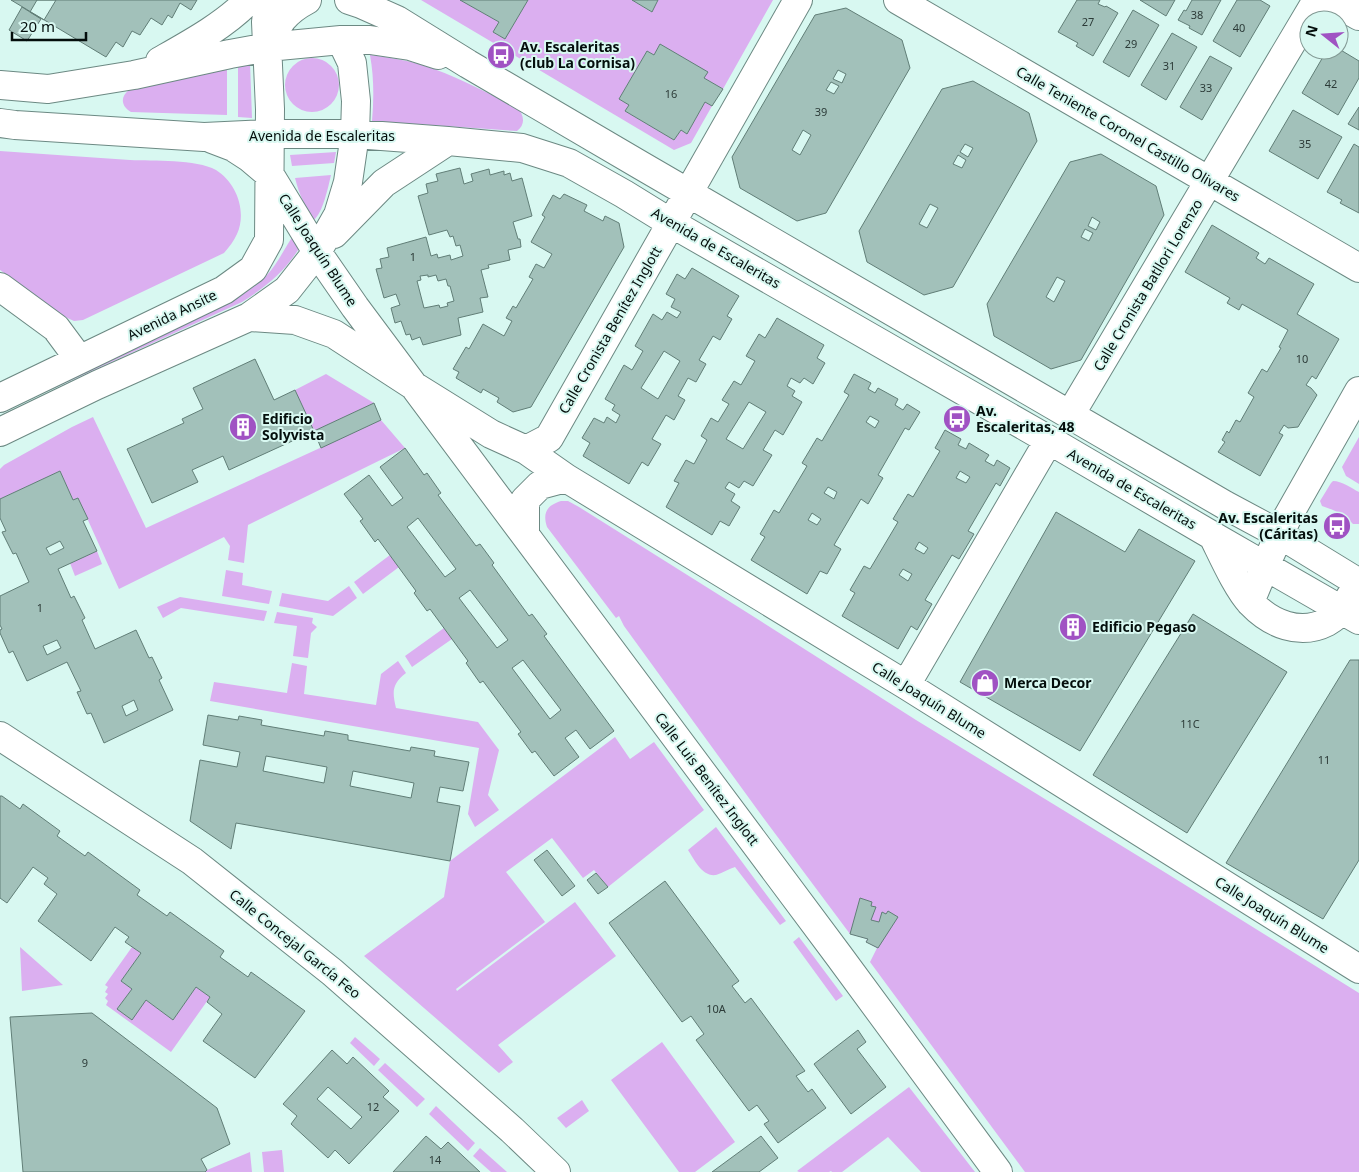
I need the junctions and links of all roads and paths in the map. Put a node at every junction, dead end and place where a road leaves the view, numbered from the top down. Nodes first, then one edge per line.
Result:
1 (249, 0) edge
2 (272, 0) edge
3 (307, 0) edge
4 (350, 0) edge
5 (798, 0) edge
6 (898, 0) edge
7 (1317, 0) edge
8 (1332, 0) edge
9 (1359, 16) edge
10 (340, 40) junction
11 (268, 48) junction
12 (468, 64) junction
13 (134, 75) junction
14 (0, 85) edge
15 (0, 123) edge
16 (270, 134) junction
17 (355, 134) junction
18 (204, 137) junction
19 (448, 140) junction
20 (270, 175) junction
21 (1210, 181) junction
22 (688, 192) junction
23 (670, 223) junction
24 (317, 252) junction
25 (1359, 268) edge
26 (0, 288) edge
27 (249, 317) junction
28 (79, 359) junction
29 (414, 386) junction
30 (1359, 391) edge
31 (0, 398) edge
32 (1070, 415) junction
33 (0, 432) edge
34 (1049, 440) junction
35 (526, 450) junction
36 (566, 478) junction
37 (1283, 526) junction
38 (525, 534) junction
39 (1213, 536) junction
40 (1264, 566) junction
41 (1359, 583) edge
42 (1250, 602) junction
43 (1351, 615) edge
44 (906, 685) junction
45 (4, 740) edge
46 (1359, 969) edge
47 (556, 1172) edge
48 (998, 1172) edge

1 - 13 street
2 - 11 street, Avenida Ansite
3 - 11 street
4 - 12 street
5 - 22 street, Calle Cronista Benítez Inglott
6 - 21 street, Calle Teniente Coronel Castillo Olivares
7 - 21 street, Calle Cronista Batllori Lorenzo
8 - 9 street
10 - 11 street
10 - 12 street
10 - 17 street
11 - 13 street
11 - 16 street, Avenida Ansite
12 - 22 street
13 - 14 street
15 - 18 street, Avenida de Escaleritas
16 - 17 street, Avenida de Escaleritas
16 - 18 street, Avenida de Escaleritas
16 - 20 street, Avenida Ansite
17 - 19 street, Avenida de Escaleritas
17 - 24 street
18 - 20 street, Calle Joaquín Blume
19 - 23 street, Avenida de Escaleritas
19 - 24 street
20 - 24 street, Calle Joaquín Blume
20 - 28 street, Avenida Ansite
21 - 25 street, Calle Teniente Coronel Castillo Olivares
21 - 32 street, Calle Cronista Batllori Lorenzo
22 - 23 street, Calle Cronista Benítez Inglott
22 - 32 street
23 - 34 street, Avenida de Escaleritas
23 - 35 street, Calle Cronista Benítez Inglott
24 - 27 street
24 - 29 street, Calle Joaquín Blume
26 - 28 street
27 - 29 street, Calle Joaquín Blume
27 - 33 street
28 - 31 street, Avenida Ansite
29 - 35 street, Calle Joaquín Blume
29 - 38 street, Calle Luis Benítez Inglott
30 - 37 street
32 - 37 street
34 - 39 street, Avenida de Escaleritas
34 - 44 street
35 - 36 street
36 - 38 street
36 - 44 street, Calle Joaquín Blume
37 - 40 street
37 - 41 street
38 - 48 street, Calle Luis Benítez Inglott
39 - 40 street, Avenida de Escaleritas
39 - 42 street
40 - 42 street
40 - 43 street, Avenida de Escaleritas
41 - 43 street
42 - 43 street
44 - 46 street, Calle Joaquín Blume
45 - 47 street, Calle Concejal García Feo

